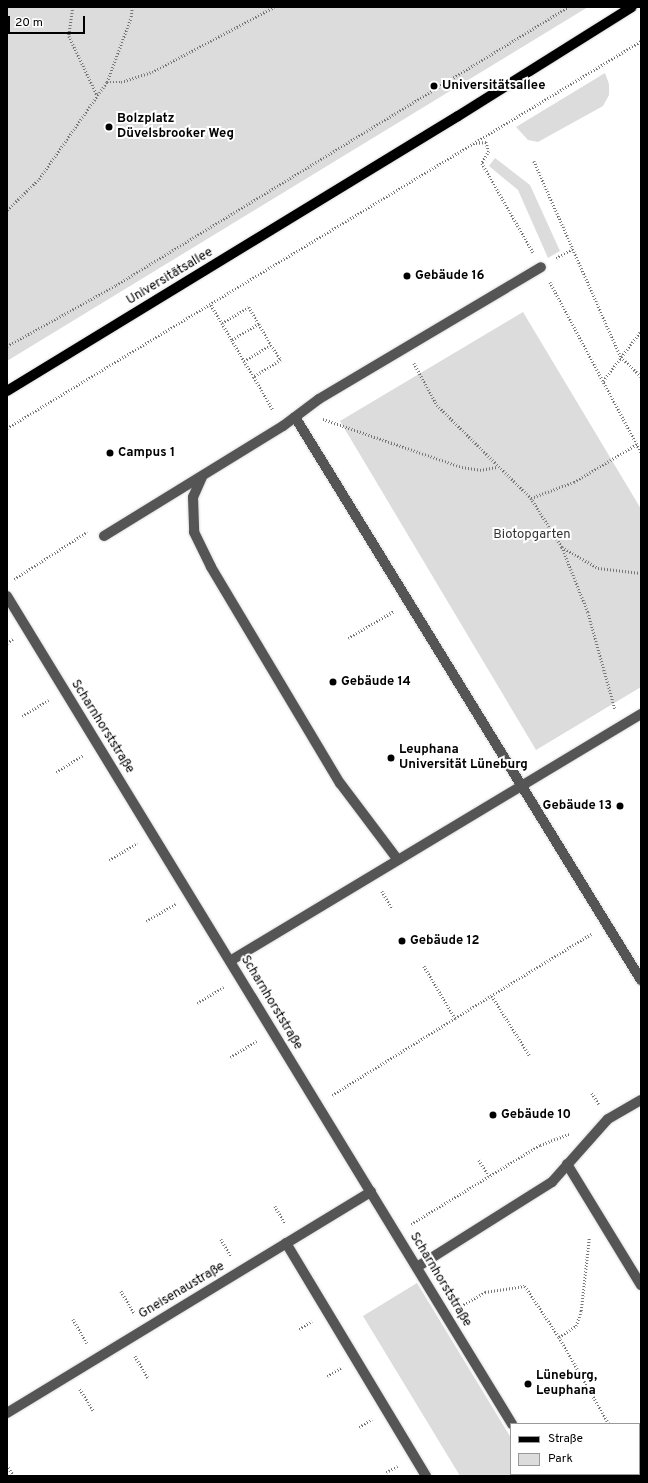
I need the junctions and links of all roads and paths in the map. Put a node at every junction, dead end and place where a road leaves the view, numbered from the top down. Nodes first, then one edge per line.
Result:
1 (73, 7) edge
2 (132, 7) edge
3 (274, 7) edge
4 (568, 7) edge
5 (632, 7) edge
6 (641, 41) edge
7 (107, 82) junction
8 (97, 95) junction
9 (534, 161) dead end
10 (7, 210) edge
11 (541, 267) dead end
12 (211, 305) junction
13 (222, 323) junction
14 (259, 324) junction
15 (640, 332) dead end
16 (232, 340) junction
17 (271, 345) junction
18 (7, 346) edge
19 (405, 348) junction
20 (621, 357) junction
21 (244, 361) junction
22 (641, 376) edge
23 (254, 377) junction
24 (603, 381) dead end
25 (606, 388) dead end
26 (7, 391) edge
27 (300, 414) junction
28 (283, 426) junction
29 (7, 428) edge
30 (637, 444) junction
31 (641, 452) edge
32 (497, 467) junction
33 (202, 477) junction
34 (531, 498) junction
35 (104, 536) joint
36 (562, 547) junction
37 (641, 573) edge
38 (7, 583) edge
39 (7, 596) edge
40 (408, 602) junction
41 (348, 638) dead end
42 (65, 691) junction
43 (641, 714) edge
44 (22, 716) dead end
45 (620, 727) junction
46 (99, 746) junction
47 (56, 772) dead end
48 (522, 786) junction
49 (152, 834) junction
50 (109, 860) dead end
51 (398, 860) junction
52 (190, 895) junction
53 (146, 921) dead end
54 (606, 925) junction
55 (230, 961) junction
56 (424, 966) dead end
57 (240, 978) junction
58 (641, 980) edge
59 (492, 996) junction
60 (197, 1003) dead end
61 (455, 1018) junction
62 (273, 1032) junction
63 (530, 1056) dead end
64 (230, 1057) dead end
65 (335, 1092) dead end
66 (592, 1093) dead end
67 (641, 1100) edge
68 (608, 1119) junction
69 (574, 1132) dead end
70 (480, 1160) dead end
71 (567, 1164) junction
72 (489, 1176) junction
73 (371, 1192) junction
74 (593, 1206) junction
75 (396, 1233) junction
76 (286, 1244) junction
77 (417, 1267) junction
78 (641, 1285) edge
79 (121, 1291) dead end
80 (446, 1314) junction
81 (73, 1319) dead end
82 (144, 1330) junction
83 (559, 1338) junction
84 (126, 1341) junction
85 (96, 1359) junction
86 (71, 1374) junction
87 (148, 1378) dead end
88 (94, 1411) dead end
89 (7, 1413) edge
90 (511, 1423) edge
91 (608, 1423) edge
92 (7, 1465) edge
93 (14, 1476) edge
94 (426, 1476) edge

1 - 8 path
2 - 7 path
3 - 7 path
4 - 18 path
5 - 26 main road, Universitätsallee
6 - 12 path
7 - 8 path
8 - 10 path
9 - 20 path
11 - 19 street
12 - 13 path
12 - 29 path
13 - 14 path
13 - 16 path
14 - 16 path
14 - 17 path
15 - 20 path
16 - 21 path
17 - 21 path
17 - 23 path
19 - 27 street
19 - 32 path
20 - 22 path
20 - 24 path
21 - 23 path
23 - 28 path
25 - 30 path
27 - 28 street
27 - 32 path
27 - 40 street
28 - 33 street
30 - 31 path
30 - 34 path
32 - 34 path
33 - 35 street
33 - 51 street
34 - 36 path
35 - 38 path
36 - 37 path
36 - 45 path
39 - 42 street, Scharnhorststraße
40 - 41 path
40 - 48 street
42 - 44 path
42 - 46 street, Scharnhorststraße
43 - 45 street
45 - 48 street
46 - 47 path
46 - 49 street, Scharnhorststraße
48 - 51 street
48 - 54 street
49 - 50 path
49 - 52 street, Scharnhorststraße
51 - 55 street
52 - 53 path
52 - 55 street, Scharnhorststraße
54 - 58 street
54 - 59 path
55 - 57 street, Scharnhorststraße
56 - 61 path
57 - 60 path
57 - 62 street, Scharnhorststraße
59 - 61 path
59 - 63 path
61 - 65 path
62 - 64 path
62 - 73 street, Scharnhorststraße
66 - 68 path
67 - 68 street
68 - 71 street
69 - 72 path
70 - 72 path
71 - 74 street
71 - 77 street
72 - 75 path
73 - 75 street, Scharnhorststraße
73 - 76 street, Gneisenaustraße
74 - 78 street
74 - 83 path
75 - 77 street, Scharnhorststraße
76 - 82 street, Gneisenaustraße
76 - 94 street
77 - 80 street, Scharnhorststraße
79 - 82 path
80 - 83 path
80 - 90 street, Scharnhorststraße
81 - 85 path
82 - 84 street, Gneisenaustraße
83 - 91 path
84 - 85 street, Gneisenaustraße
84 - 87 path
85 - 86 street, Gneisenaustraße
86 - 88 path
86 - 89 street, Gneisenaustraße
92 - 93 path

